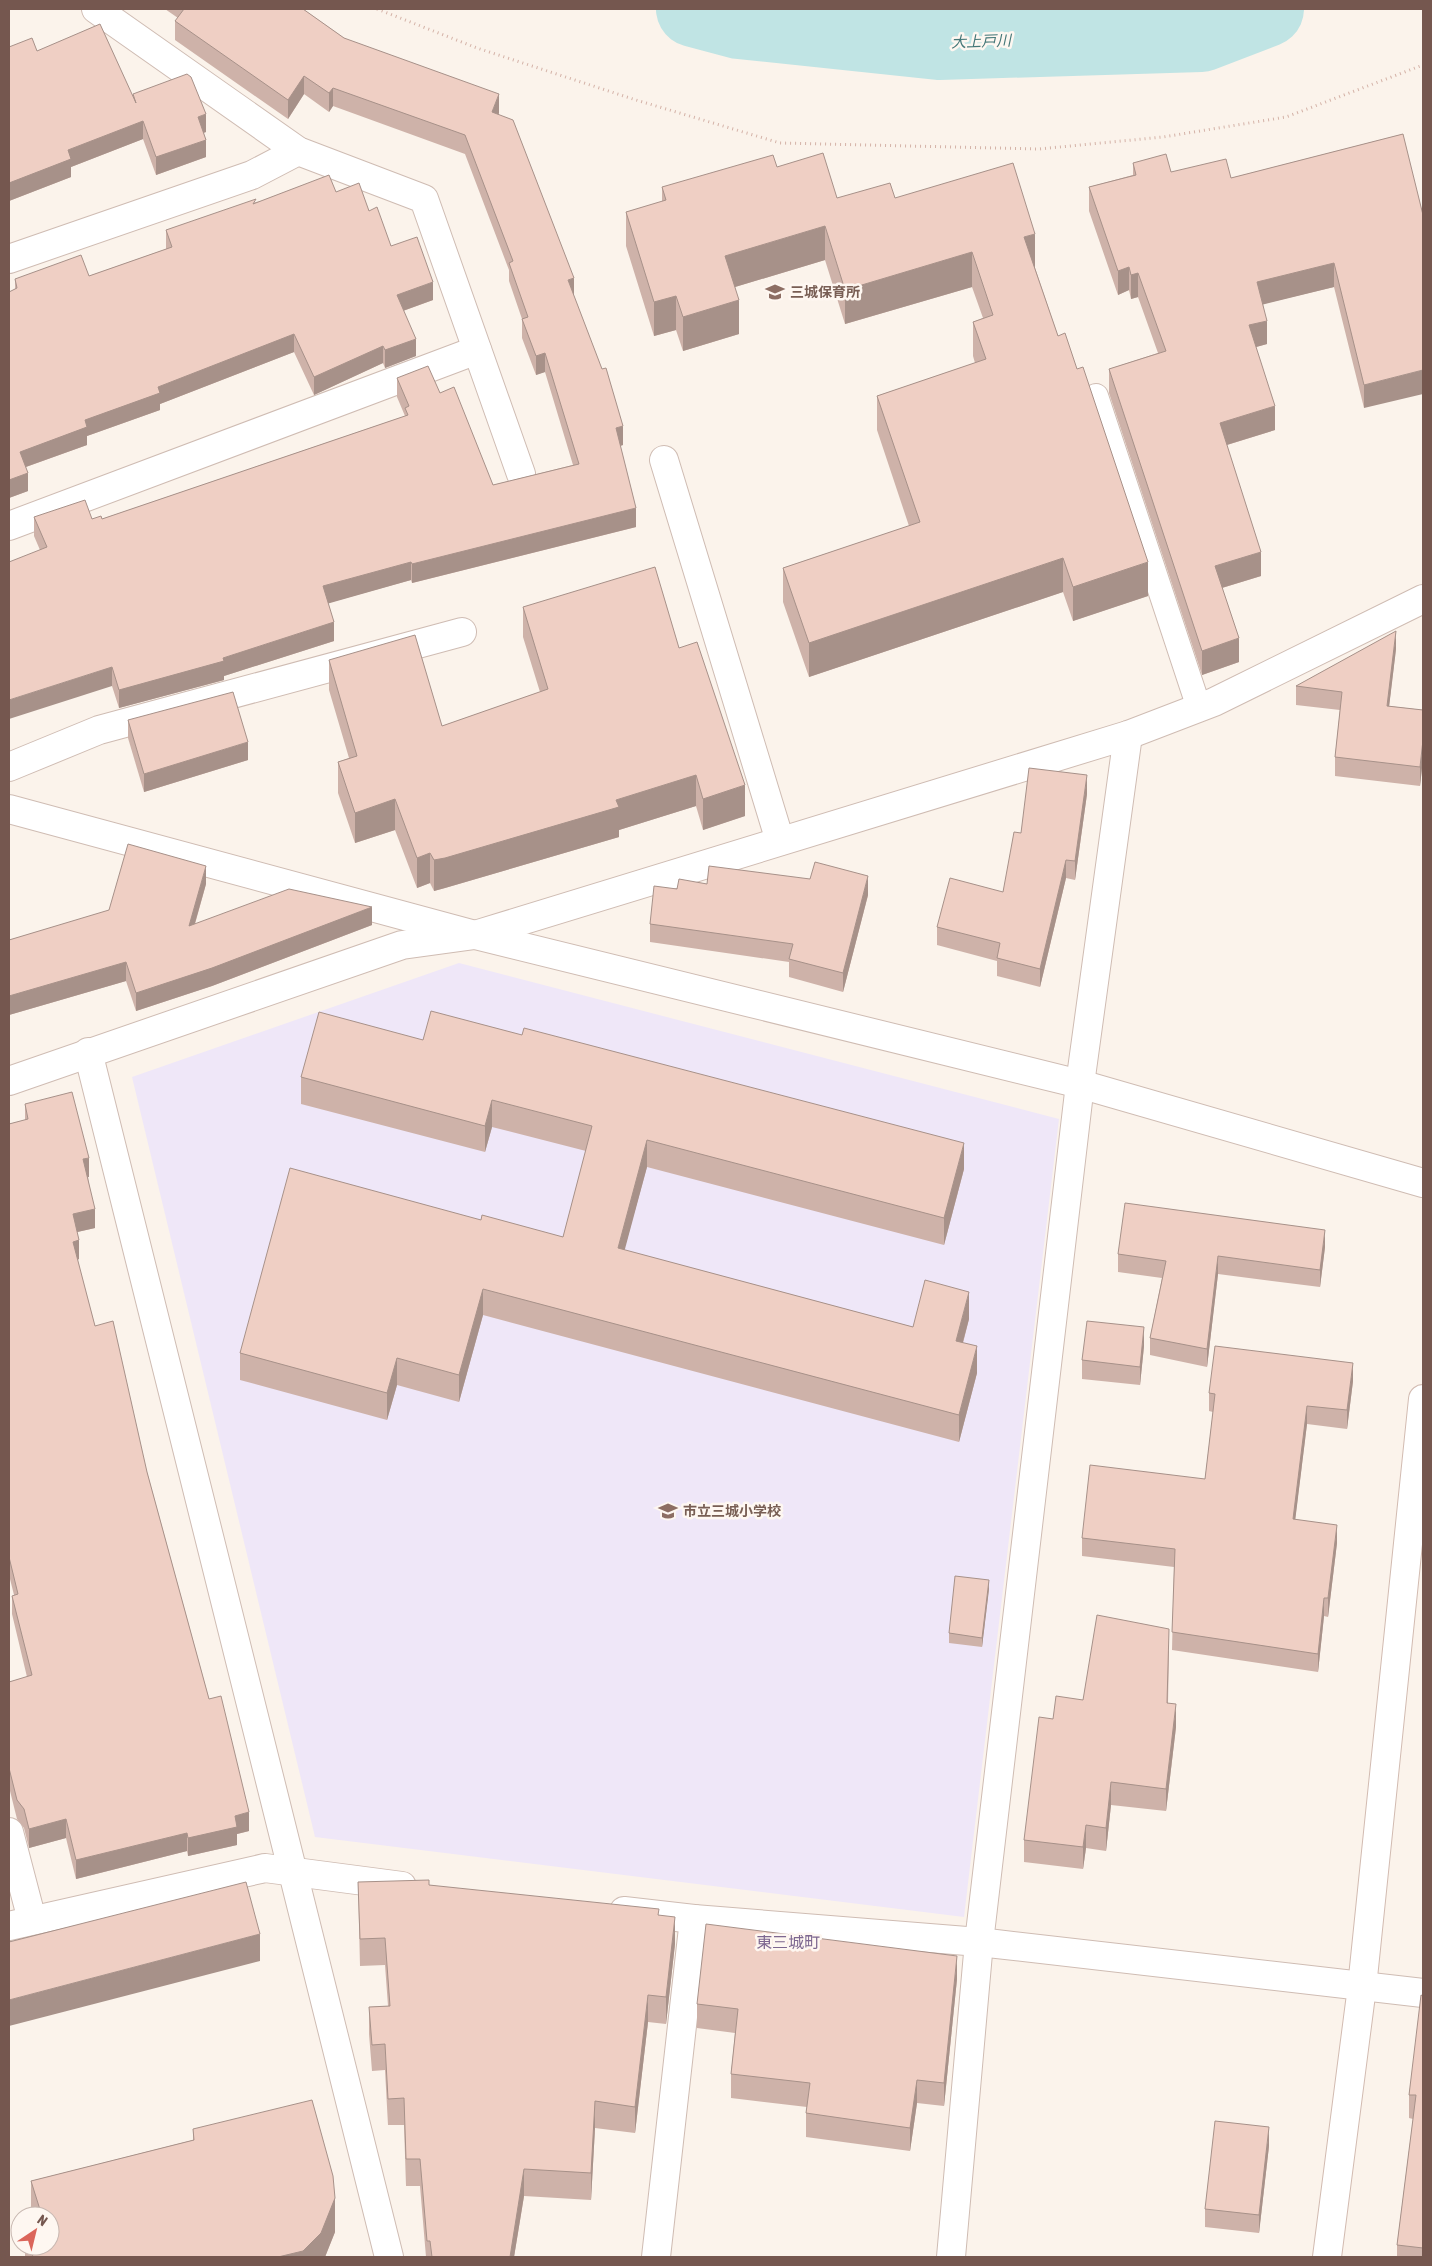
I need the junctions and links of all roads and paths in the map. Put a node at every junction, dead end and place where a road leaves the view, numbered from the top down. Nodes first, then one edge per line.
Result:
1 (96, 9) edge
2 (377, 9) edge
3 (1423, 65) edge
4 (298, 151) junction
5 (9, 259) edge
6 (477, 350) junction
7 (1096, 396) dead end
8 (664, 460) dead end
9 (521, 474) dead end
10 (9, 526) edge
11 (1423, 599) edge
12 (462, 632) dead end
13 (1199, 708) junction
14 (1128, 736) junction
15 (9, 767) edge
16 (9, 809) edge
17 (780, 842) junction
18 (475, 936) junction
19 (88, 1052) junction
20 (9, 1081) edge
21 (1080, 1084) junction
22 (1423, 1183) edge
23 (1423, 1399) edge
24 (9, 1832) edge
25 (295, 1874) junction
26 (431, 1889) edge
27 (597, 1908) edge
28 (694, 1919) junction
29 (20, 1923) edge
30 (979, 1942) junction
31 (1362, 1987) junction
32 (1423, 1993) edge
33 (388, 2257) edge
34 (656, 2257) edge
35 (951, 2257) edge
36 (1327, 2257) edge

1 - 4 street
2 - 3 path
4 - 5 street
4 - 6 street
6 - 9 street
6 - 10 street
7 - 13 lane
8 - 17 street
11 - 13 street
12 - 15 street
13 - 14 street
14 - 17 street
14 - 21 street
16 - 18 street
17 - 18 street
18 - 19 street
18 - 21 street
19 - 20 street
19 - 25 street
21 - 22 street
21 - 30 street
23 - 31 street
24 - 29 street
25 - 26 street
25 - 29 street
25 - 33 street
27 - 28 street
28 - 30 street
28 - 34 street
30 - 31 street
30 - 35 street
31 - 32 street
31 - 36 street

